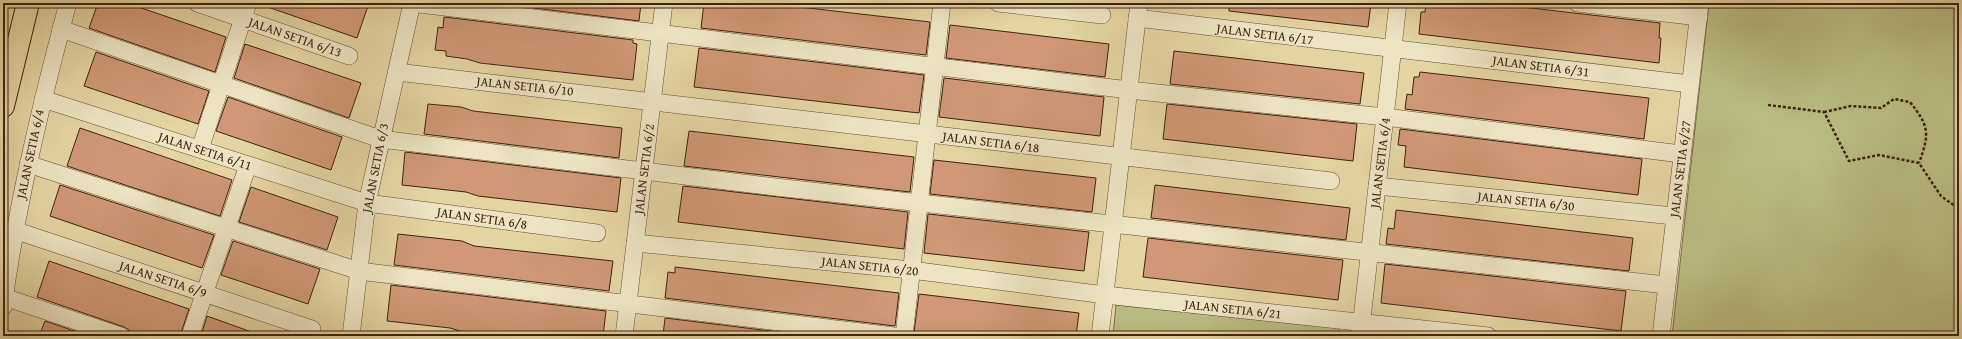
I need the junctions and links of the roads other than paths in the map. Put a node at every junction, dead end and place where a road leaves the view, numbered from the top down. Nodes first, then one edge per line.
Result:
1 (28, 3) edge
2 (68, 3) edge
3 (196, 3) edge
4 (248, 3) edge
5 (412, 3) edge
6 (664, 3) edge
7 (942, 3) edge
8 (998, 3) edge
9 (1398, 3) edge
10 (1577, 3) edge
11 (1699, 10) edge
12 (1138, 11) edge
13 (1102, 15) dead end
14 (242, 19) junction
15 (61, 29) junction
16 (661, 33) junction
17 (1393, 49) junction
18 (349, 56) dead end
19 (935, 66) junction
20 (397, 72) junction
21 (221, 84) junction
22 (1690, 84) junction
23 (1129, 90) junction
24 (43, 99) junction
25 (652, 100) junction
26 (3, 106) edge
27 (1385, 117) junction
28 (927, 134) junction
29 (380, 139) junction
30 (200, 149) junction
31 (1681, 154) junction
32 (1121, 158) junction
33 (28, 164) junction
34 (248, 165) junction
35 (644, 171) junction
36 (1331, 181) dead end
37 (1377, 186) junction
38 (367, 202) junction
39 (919, 203) junction
40 (1674, 216) junction
41 (1113, 225) junction
42 (227, 228) junction
43 (14, 230) junction
44 (597, 233) dead end
45 (635, 243) junction
46 (1370, 253) junction
47 (911, 270) junction
48 (359, 271) junction
49 (1666, 285) junction
50 (204, 293) junction
51 (1105, 295) junction
52 (4, 302) edge
53 (628, 304) junction
54 (312, 329) dead end
55 (1360, 330) edge
56 (121, 336) edge
57 (190, 336) edge
58 (351, 336) edge
59 (624, 336) edge
60 (894, 336) edge
61 (904, 336) edge
62 (1100, 336) edge
63 (1488, 336) edge
64 (1661, 336) edge

1 - 26 main road
2 - 15 street, JALAN SETIA 6/4
3 - 14 street, JALAN SETIA 6/13
4 - 14 street
5 - 16 street
5 - 20 street, JALAN SETIA 6/3
6 - 16 street, JALAN SETIA 6/2
7 - 19 street
8 - 13 street
9 - 17 street, JALAN SETIA 6/4
10 - 11 street
11 - 22 street, JALAN SETIA 6/27
12 - 17 street, JALAN SETIA 6/17
12 - 23 street
14 - 18 street, JALAN SETIA 6/13
14 - 21 street
15 - 21 street
15 - 24 street, JALAN SETIA 6/4
16 - 19 street
16 - 25 street, JALAN SETIA 6/2
17 - 22 street, JALAN SETIA 6/31
17 - 27 street, JALAN SETIA 6/4
19 - 23 street
19 - 28 street
20 - 25 street, JALAN SETIA 6/10
20 - 29 street, JALAN SETIA 6/3
21 - 29 street
21 - 30 street
22 - 31 street, JALAN SETIA 6/27
23 - 27 street
23 - 32 street
24 - 30 street, JALAN SETIA 6/11
24 - 33 street, JALAN SETIA 6/4
25 - 28 street, JALAN SETIA 6/18
25 - 35 street, JALAN SETIA 6/2
27 - 31 street
27 - 37 street, JALAN SETIA 6/4
28 - 32 street, JALAN SETIA 6/18
28 - 39 street
29 - 35 street
29 - 38 street, JALAN SETIA 6/3
30 - 34 street, JALAN SETIA 6/11
31 - 40 street, JALAN SETIA 6/27
32 - 36 street, JALAN SETIA 6/18
32 - 41 street
33 - 42 street
33 - 43 street, JALAN SETIA 6/4
34 - 38 street, JALAN SETIA 6/11
34 - 42 street
35 - 39 street
35 - 45 street, JALAN SETIA 6/2
37 - 40 street, JALAN SETIA 6/30
37 - 46 street, JALAN SETIA 6/4
38 - 44 street, JALAN SETIA 6/8
38 - 48 street, JALAN SETIA 6/3
39 - 41 street
39 - 47 street
40 - 49 street, JALAN SETIA 6/27
41 - 46 street
41 - 51 street
42 - 48 street
42 - 50 street
43 - 50 street, JALAN SETIA 6/9
43 - 52 street, JALAN SETIA 6/4
45 - 47 street, JALAN SETIA 6/20
45 - 53 street, JALAN SETIA 6/2
46 - 49 street
46 - 55 street, JALAN SETIA 6/4
47 - 51 street, JALAN SETIA 6/20
47 - 61 street
48 - 53 street
48 - 58 street, JALAN SETIA 6/3
49 - 64 street, JALAN SETIA 6/27
50 - 54 street, JALAN SETIA 6/9
50 - 57 street
51 - 55 street, JALAN SETIA 6/21
51 - 62 street
52 - 56 street
53 - 59 street, JALAN SETIA 6/2
53 - 60 street
55 - 63 street, JALAN SETIA 6/21

